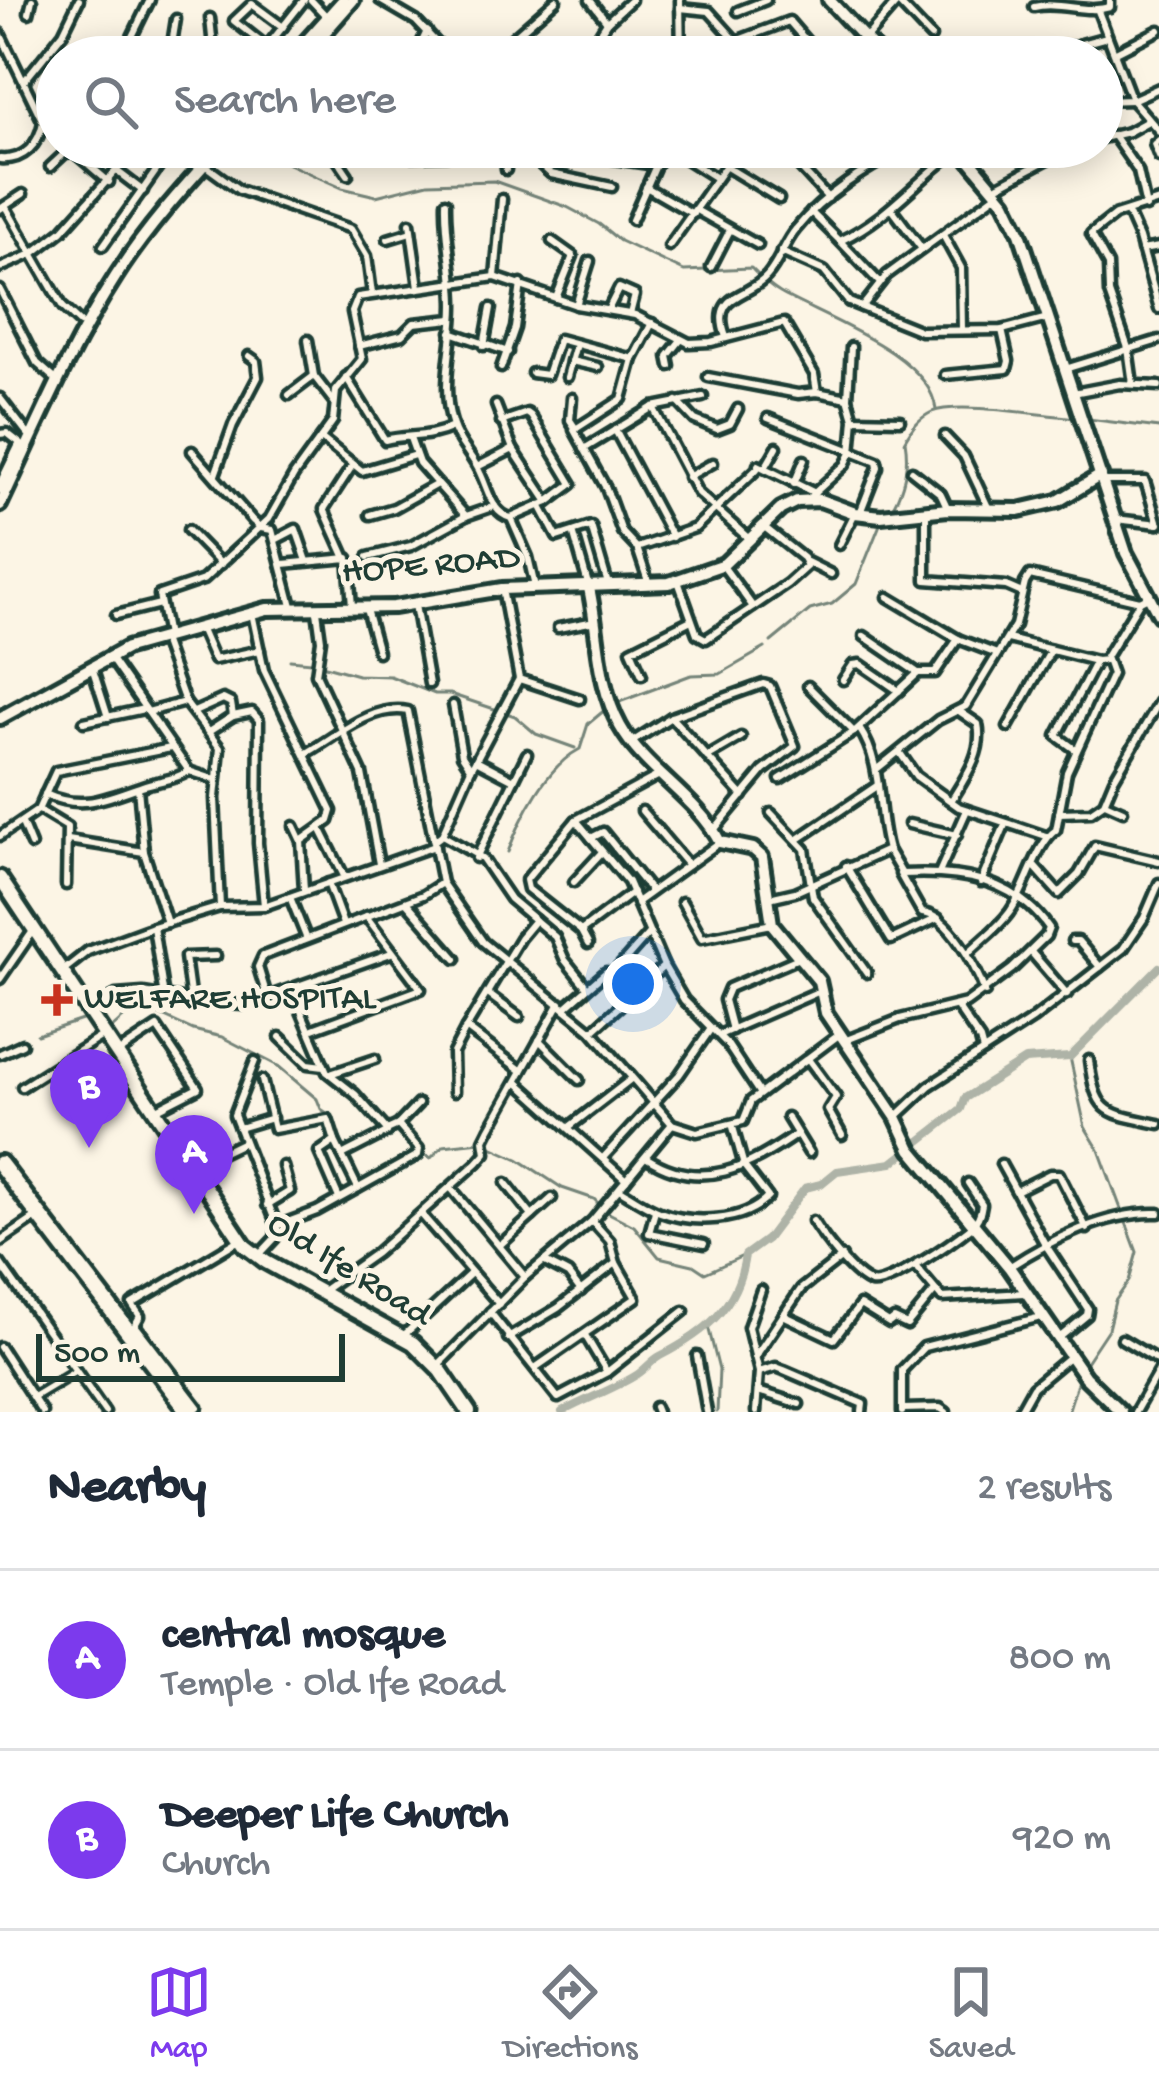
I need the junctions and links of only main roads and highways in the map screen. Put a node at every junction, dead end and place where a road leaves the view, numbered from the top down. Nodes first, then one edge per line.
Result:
1 (0, 878) edge
2 (0, 888) edge
3 (70, 985) junction
4 (174, 1140) junction
5 (0, 1168) edge
6 (358, 1315) junction
7 (188, 1412) edge
8 (466, 1412) edge

1 - 3 main road, Old Ife Road
2 - 3 main road, Old Ife Road
3 - 4 main road, Old Ife Road
3 - 4 main road, Old Ife Road
4 - 6 main road, Old Ife Road
4 - 6 main road, Old Ife Road
5 - 7 highway
5 - 7 highway
6 - 8 main road, Old Ife Road
6 - 8 main road, Old Ife Road

